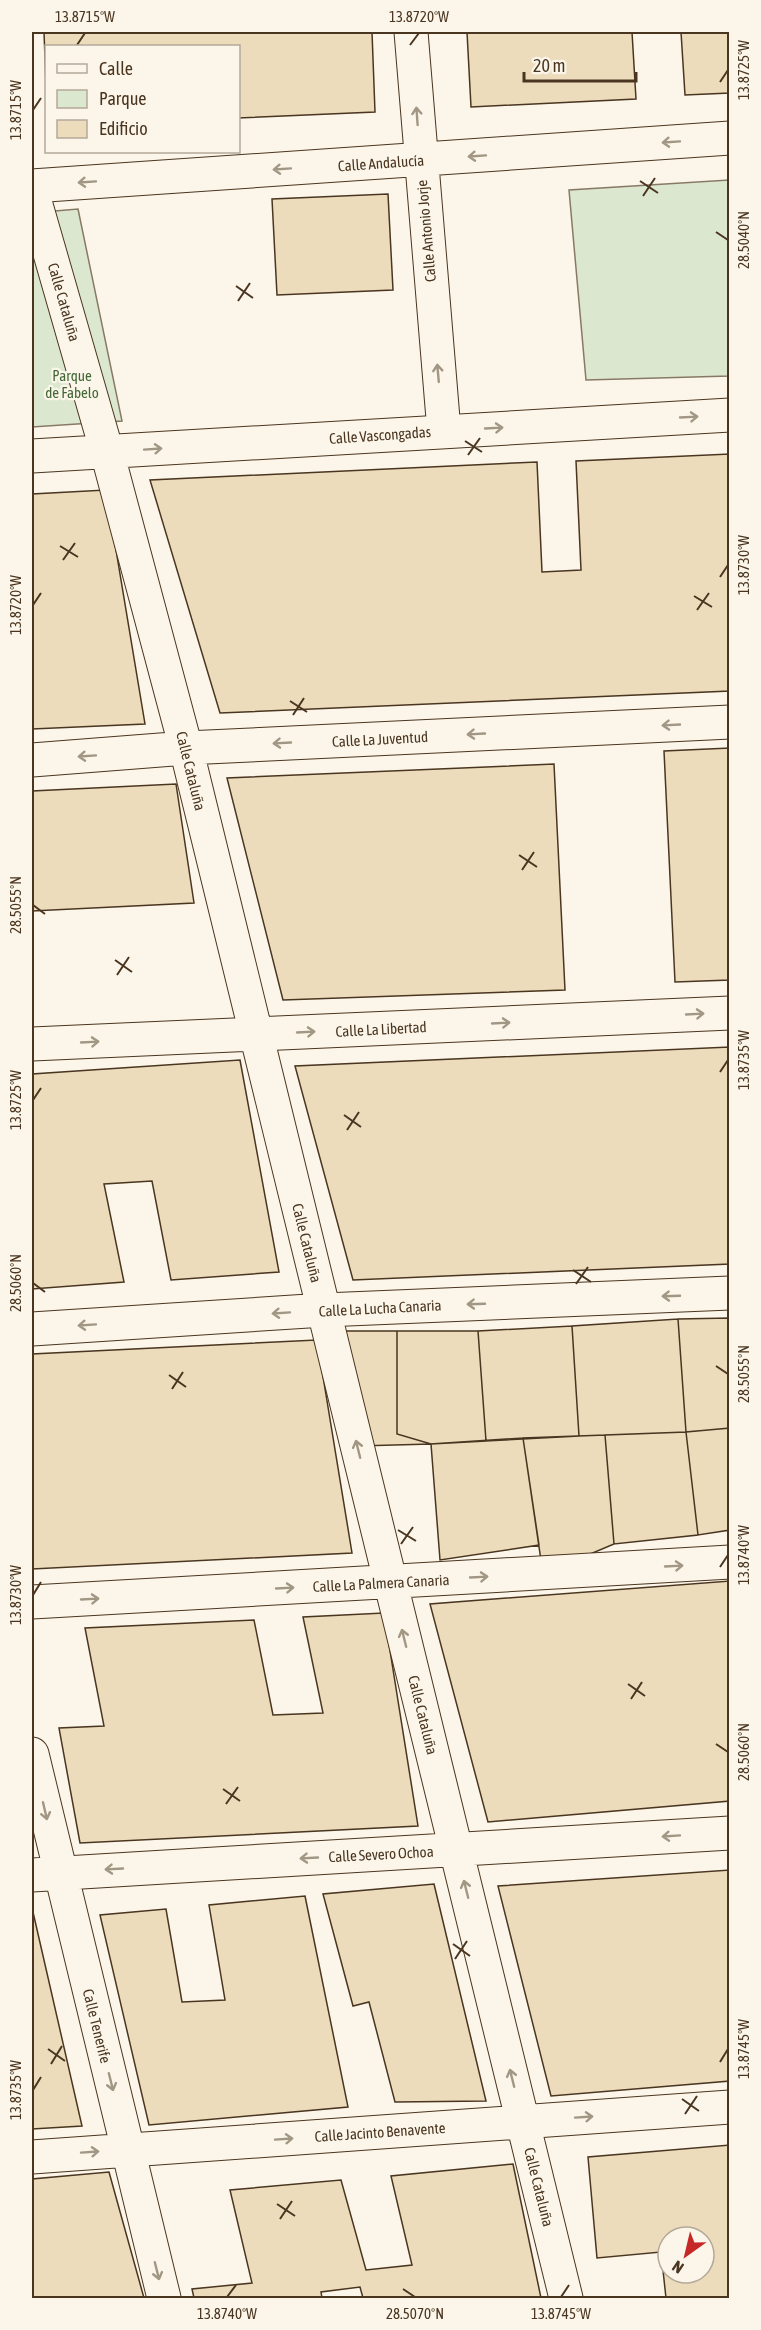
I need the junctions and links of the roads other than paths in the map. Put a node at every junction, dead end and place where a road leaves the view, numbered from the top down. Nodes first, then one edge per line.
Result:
1 (411, 32) edge
2 (729, 138) edge
3 (420, 160) junction
4 (32, 186) edge
5 (32, 191) edge
6 (729, 415) edge
7 (444, 431) junction
8 (107, 452) junction
9 (32, 456) edge
10 (729, 722) edge
11 (186, 748) junction
12 (32, 760) edge
13 (729, 1013) edge
14 (256, 1034) junction
15 (32, 1044) edge
16 (729, 1293) edge
17 (324, 1310) junction
18 (32, 1329) edge
19 (729, 1562) edge
20 (391, 1583) junction
21 (32, 1602) edge
22 (32, 1754) edge
23 (729, 1833) edge
24 (456, 1850) junction
25 (45, 1874) edge
26 (729, 2107) edge
27 (523, 2121) junction
28 (128, 2150) junction
29 (32, 2157) edge
30 (164, 2298) edge
31 (566, 2298) edge

3 -> 1 street, Calle Antonio Jorje
2 -> 3 street, Calle Andalucía
3 -> 4 street, Calle Andalucía
7 -> 3 street, Calle Antonio Jorje
5 - 8 street, Calle Cataluña
7 -> 6 street, Calle Vascongadas
8 -> 7 street, Calle Vascongadas
8 - 9 street, Calle Vascongadas
8 - 11 street, Calle Cataluña
10 -> 11 street, Calle La Juventud
11 -> 12 street, Calle La Juventud
11 - 14 street, Calle Cataluña
14 -> 13 street, Calle La Libertad
15 -> 14 street, Calle La Libertad
14 - 17 street, Calle Cataluña
16 -> 17 street, Calle La Lucha Canaria
17 -> 18 street, Calle La Lucha Canaria
20 -> 17 street, Calle Cataluña
20 -> 19 street, Calle La Palmera Canaria
21 -> 20 street, Calle La Palmera Canaria
24 -> 20 street, Calle Cataluña
22 -> 25 street, Calle Tenerife
23 -> 24 street, Calle Severo Ochoa
24 -> 25 street, Calle Severo Ochoa
27 -> 24 street, Calle Cataluña
25 -> 28 street, Calle Tenerife
27 -> 26 street, Calle Jacinto Benavente
28 -> 27 street, Calle Jacinto Benavente
27 - 31 street, Calle Cataluña
29 -> 28 street, Calle Jacinto Benavente
28 -> 30 street, Calle Tenerife

